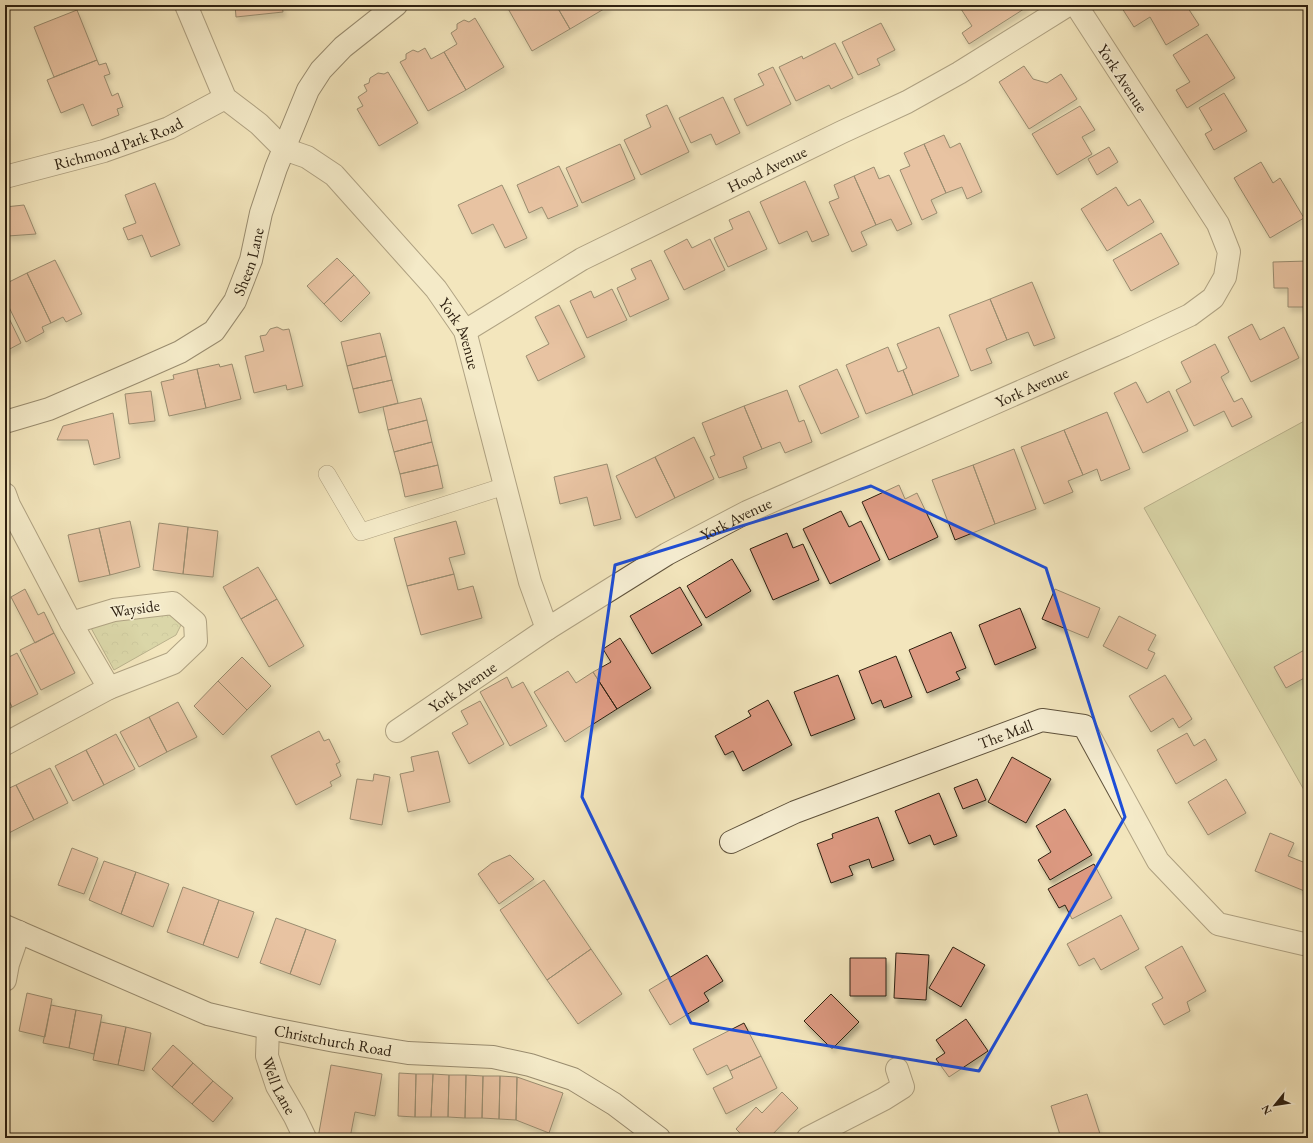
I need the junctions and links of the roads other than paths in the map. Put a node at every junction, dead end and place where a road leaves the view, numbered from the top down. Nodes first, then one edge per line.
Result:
1 (186, 5) edge
2 (396, 5) edge
3 (1068, 5) edge
4 (1076, 5) edge
5 (225, 98) junction
6 (284, 149) junction
7 (5, 176) edge
8 (465, 331) junction
9 (5, 422) edge
10 (327, 474) dead end
11 (505, 486) junction
12 (5, 494) edge
13 (71, 623) junction
14 (547, 630) junction
15 (109, 688) junction
16 (397, 731) dead end
17 (5, 744) edge
18 (731, 842) dead end
19 (12, 929) edge
20 (1308, 945) edge
21 (5, 980) edge
22 (268, 1028) junction
23 (897, 1069) dead end
24 (305, 1138) edge
25 (659, 1138) edge
26 (808, 1138) edge

1 - 5 street
2 - 6 street, Sheen Lane
3 - 8 street, Hood Avenue
4 - 14 street, York Avenue
5 - 6 street
5 - 7 street, Richmond Park Road
6 - 8 street, York Avenue
6 - 9 street, Sheen Lane
8 - 11 street, York Avenue
10 - 11 lane
11 - 14 street, York Avenue
12 - 13 street
13 - 15 street
13 - 15 street, Wayside
14 - 16 street, York Avenue
15 - 17 street, Wayside
18 - 20 street, The Mall
19 - 21 street
19 - 22 street, Christchurch Road
22 - 24 street, Well Lane
22 - 25 street, Christchurch Road
23 - 26 street

